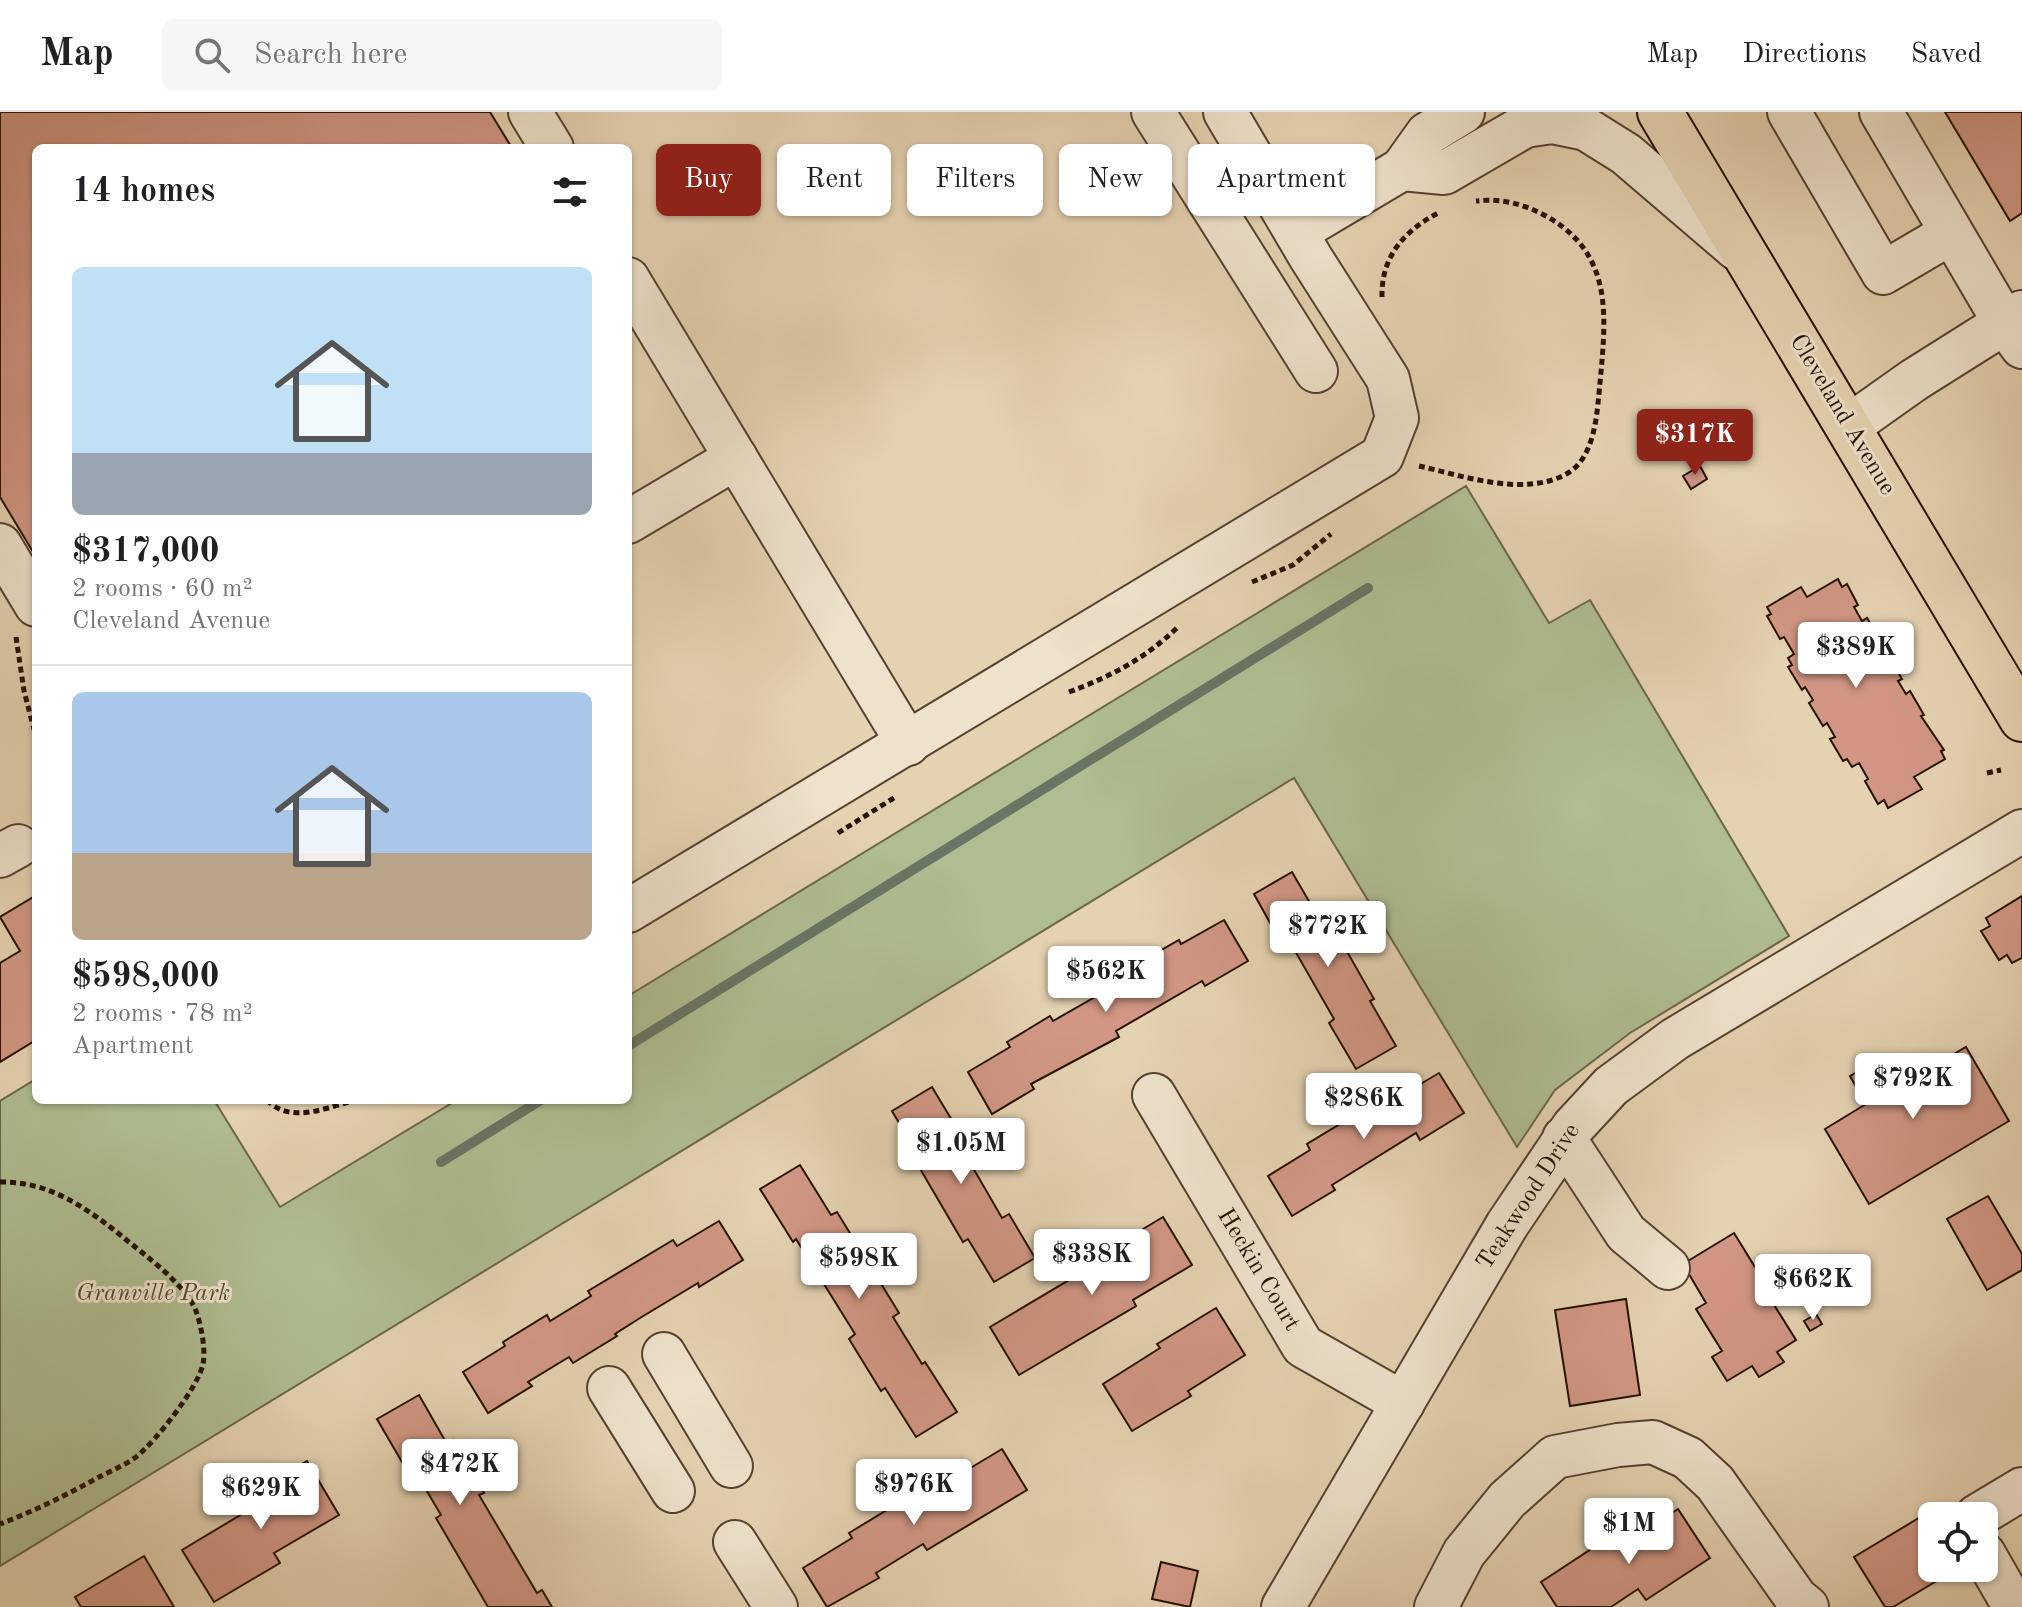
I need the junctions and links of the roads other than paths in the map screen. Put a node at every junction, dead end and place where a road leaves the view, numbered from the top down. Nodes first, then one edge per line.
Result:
1 (530, 112) edge
2 (1153, 112) edge
3 (1225, 112) edge
4 (1463, 112) edge
5 (1660, 112) edge
6 (1789, 112) edge
7 (1881, 112) edge
8 (550, 144) edge
9 (1402, 169) junction
10 (1296, 232) junction
11 (1951, 233) junction
12 (1749, 259) junction
13 (632, 286) edge
14 (2016, 327) edge
15 (1316, 371) dead end
16 (1849, 426) junction
17 (736, 458) junction
18 (632, 520) edge
19 (0, 545) edge
20 (26, 619) edge
21 (2022, 719) edge
22 (908, 744) junction
23 (2022, 831) edge
24 (632, 909) edge
25 (1154, 1095) dead end
26 (1564, 1138) junction
27 (1668, 1268) dead end
28 (664, 1354) dead end
29 (609, 1388) dead end
30 (1403, 1403) junction
31 (731, 1466) dead end
32 (2022, 1489) edge
33 (673, 1491) dead end
34 (1998, 1503) edge
35 (735, 1542) dead end
36 (1998, 1578) edge
37 (2011, 1601) edge
38 (776, 1607) edge
39 (1283, 1607) edge
40 (1436, 1607) edge
41 (1807, 1607) edge

1 - 8 street
2 - 15 street
3 - 10 street
4 - 9 street
5 - 12 main road, Cleveland Avenue
6 - 11 street
7 - 11 street
9 - 10 street
9 - 12 street
10 - 22 street
11 - 14 street
12 - 16 main road, Cleveland Avenue
13 - 17 street
14 - 16 street
16 - 21 main road, Cleveland Avenue
17 - 18 street
17 - 22 street
19 - 20 street
22 - 24 street
23 - 26 street, Teakwood Drive
25 - 30 street, Heckin Court
26 - 27 street
26 - 30 street, Teakwood Drive
28 - 31 street
29 - 33 street
30 - 39 street, Teakwood Drive
32 - 34 street
35 - 38 street
36 - 37 street
40 - 41 street

